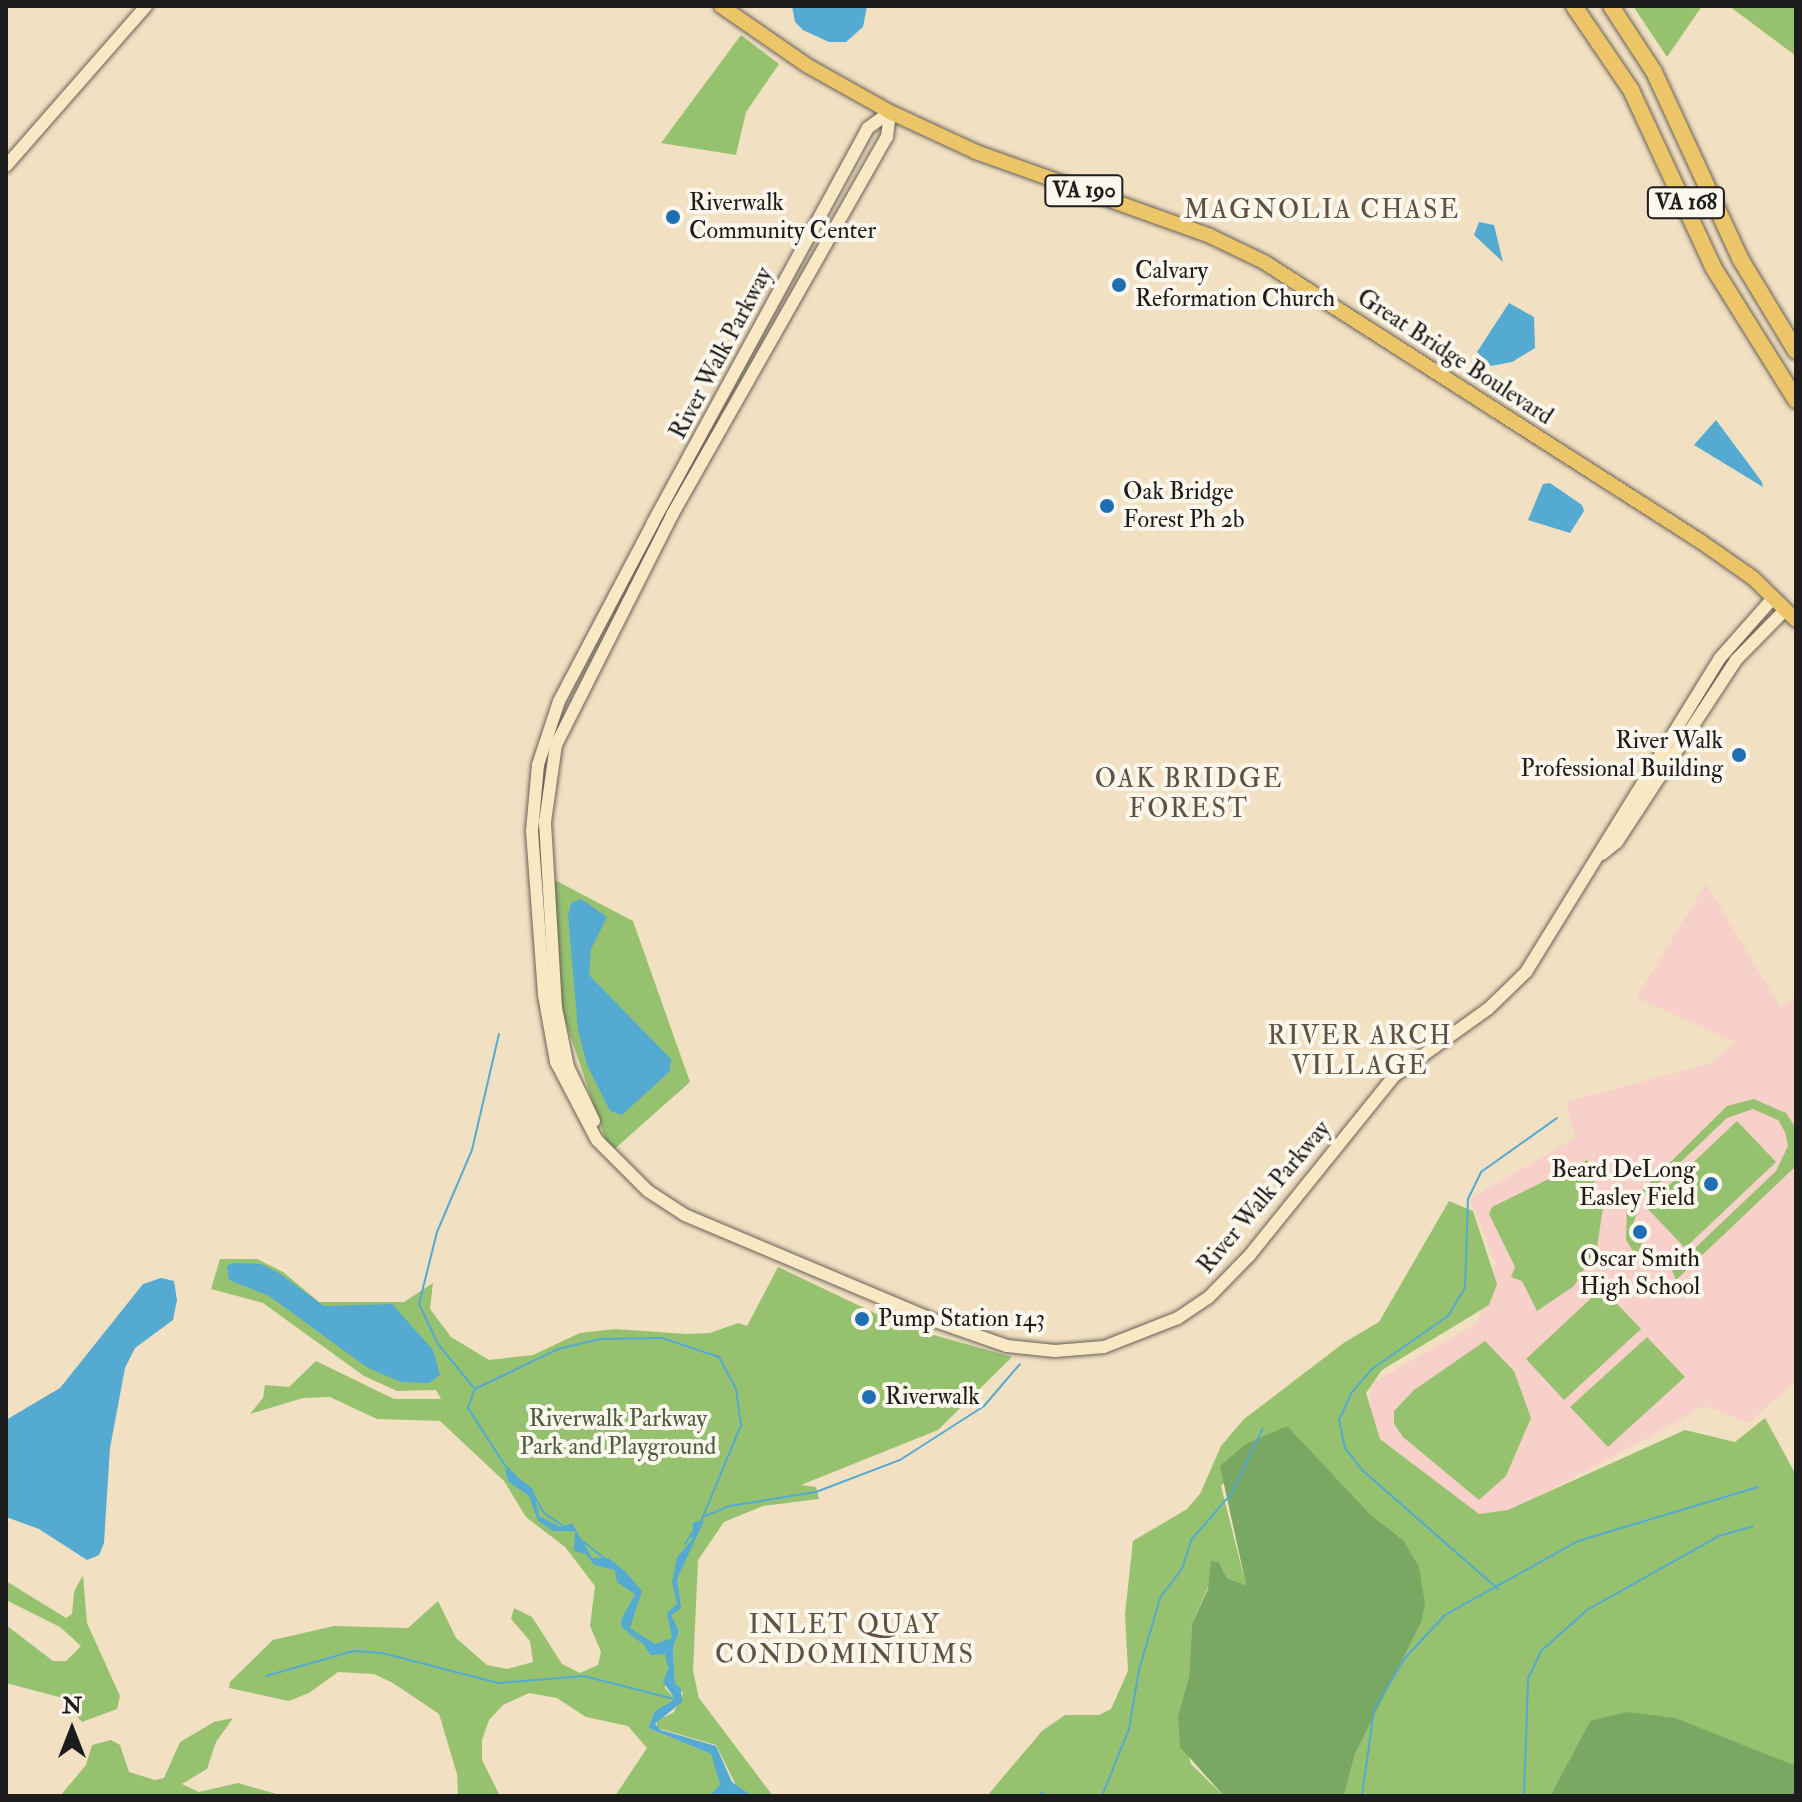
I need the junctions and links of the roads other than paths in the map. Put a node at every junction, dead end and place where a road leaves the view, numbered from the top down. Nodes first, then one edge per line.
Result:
1 (146, 6) edge
2 (721, 6) edge
3 (1574, 6) edge
4 (1611, 6) edge
5 (890, 112) junction
6 (6, 166) edge
7 (1796, 351) edge
8 (1796, 400) edge
9 (1774, 597) junction
10 (1791, 615) edge
11 (1602, 854) junction
12 (610, 1153) junction

1 - 6 street
2 - 5 main road, Great Bridge Boulevard / VA 190
3 - 8 highway, VA 168
4 - 7 highway, VA 168
5 - 9 main road, Great Bridge Boulevard / VA 190
5 - 12 street, River Walk Parkway
5 - 12 street, River Walk Parkway
9 - 10 main road, Great Bridge Boulevard / VA 190
9 - 11 street, River Walk Parkway
10 - 11 street, River Walk Parkway
11 - 12 street, River Walk Parkway

